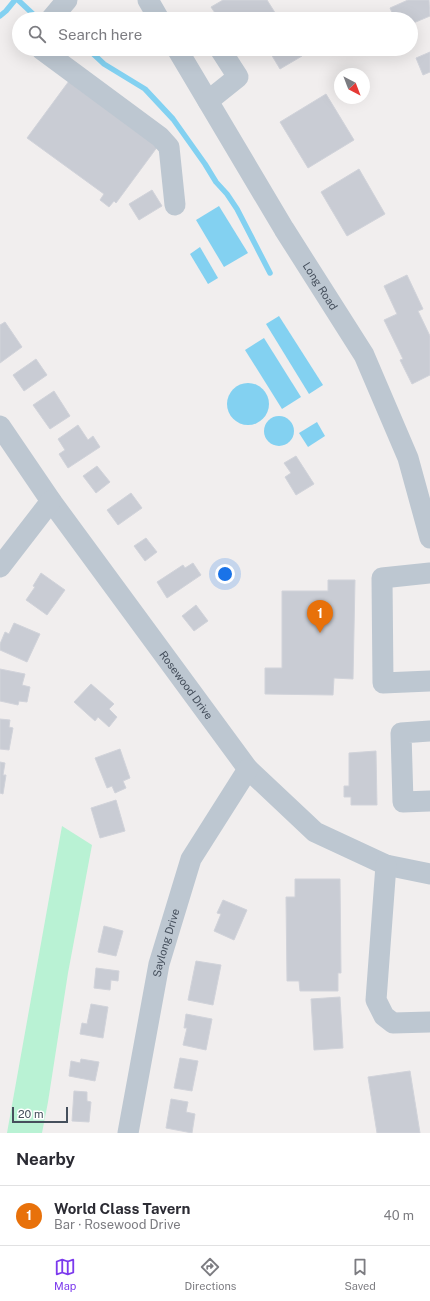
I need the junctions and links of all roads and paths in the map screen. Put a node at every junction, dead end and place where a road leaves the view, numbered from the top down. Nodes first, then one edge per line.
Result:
1 (67, 0) edge
2 (148, 0) edge
3 (56, 12) edge
4 (155, 12) edge
5 (50, 56) edge
6 (181, 56) edge
7 (224, 56) edge
8 (208, 101) junction
9 (175, 205) dead end
10 (0, 426) edge
11 (51, 501) junction
12 (430, 538) edge
13 (0, 567) edge
14 (430, 573) edge
15 (423, 681) edge
16 (430, 732) edge
17 (248, 769) junction
18 (430, 801) edge
19 (386, 865) junction
20 (430, 874) edge
21 (430, 1022) edge
22 (128, 1133) edge

1 - 3 street
2 - 4 street
5 - 9 street
6 - 8 street, Long Road
7 - 8 street
8 - 12 street, Long Road
10 - 11 street, Rosewood Drive
11 - 13 street
11 - 17 street, Rosewood Drive
14 - 15 street
16 - 18 street
17 - 19 street, Rosewood Drive
17 - 22 street, Saylong Drive
19 - 20 street, Rosewood Drive
19 - 21 street

